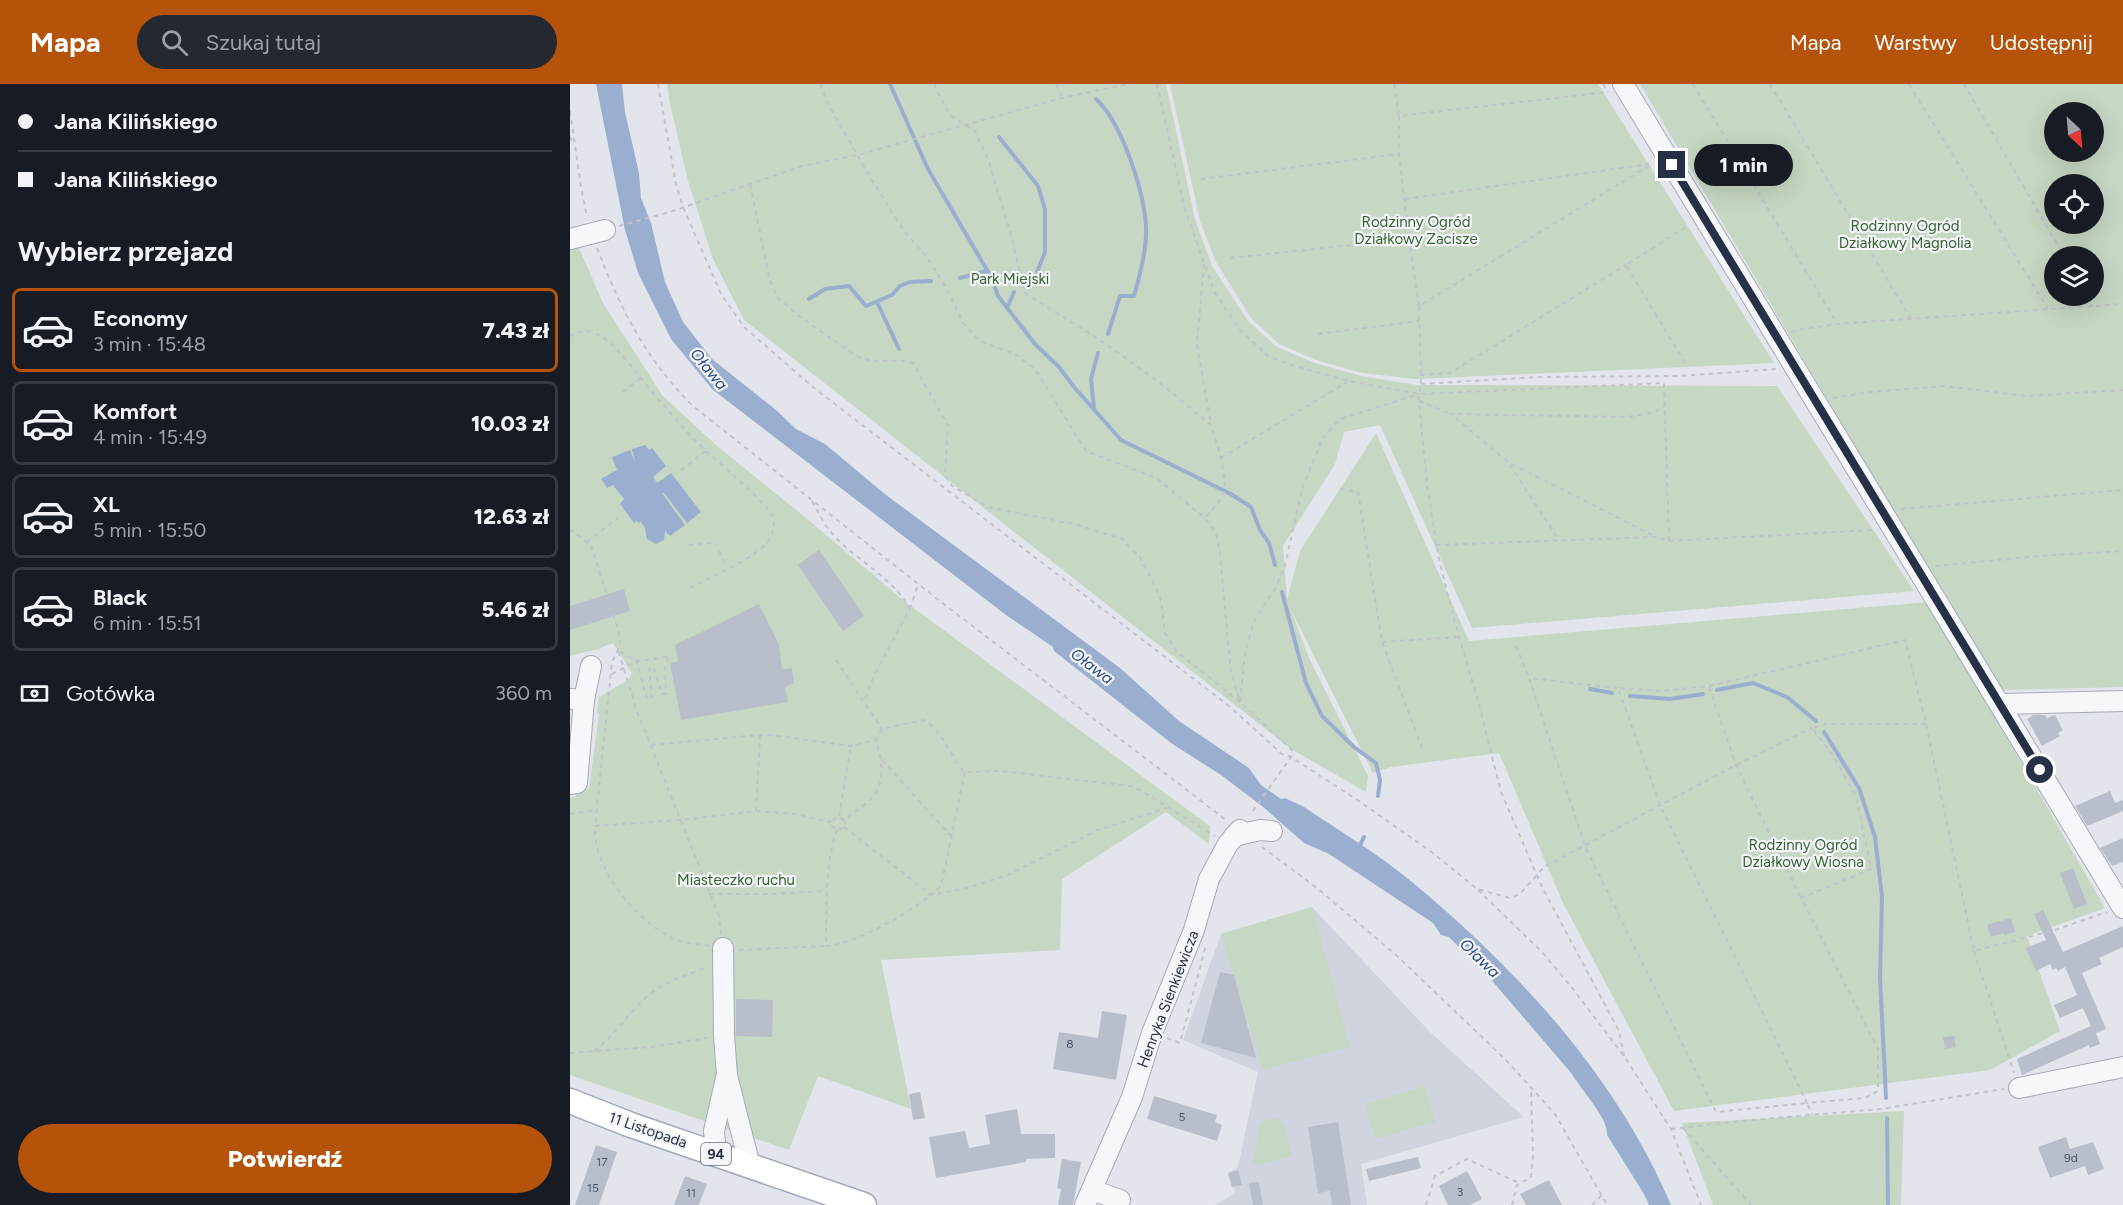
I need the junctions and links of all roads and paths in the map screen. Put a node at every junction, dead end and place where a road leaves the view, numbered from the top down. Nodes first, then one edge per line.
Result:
1 (658, 84) edge
2 (820, 84) edge
3 (935, 84) edge
4 (1056, 84) edge
5 (1127, 84) edge
6 (1156, 84) edge
7 (1394, 84) edge
8 (1603, 84) edge
9 (1623, 84) edge
10 (1693, 84) edge
11 (1770, 84) edge
12 (1909, 84) edge
13 (1964, 84) edge
14 (1062, 98) junction
15 (570, 111) edge
16 (1399, 116) junction
17 (965, 124) junction
18 (570, 137) edge
19 (574, 146) junction
20 (857, 154) junction
21 (1399, 154) junction
22 (1201, 179) dead end
23 (750, 184) junction
24 (1405, 200) junction
25 (682, 207) junction
26 (1689, 225) dead end
27 (598, 231) junction
28 (570, 239) edge
29 (1409, 239) junction
30 (2058, 246) edge
31 (1230, 258) dead end
32 (1204, 263) junction
33 (1626, 265) junction
34 (2123, 304) edge
35 (2104, 305) edge
36 (1419, 306) junction
37 (2092, 306) edge
38 (2048, 309) junction
39 (1911, 319) junction
40 (1419, 321) junction
41 (1838, 324) junction
42 (1318, 334) dead end
43 (1790, 334) dead end
44 (570, 336) edge
45 (1685, 363) dead end
46 (1793, 363) junction
47 (1420, 375) junction
48 (640, 378) junction
49 (1349, 381) junction
50 (1421, 384) junction
51 (2123, 390) edge
52 (623, 392) dead end
53 (1419, 394) junction
54 (1419, 400) junction
55 (1816, 401) junction
56 (1665, 405) junction
57 (1451, 414) junction
58 (1211, 425) junction
59 (706, 451) junction
60 (1221, 458) junction
61 (1508, 462) junction
62 (681, 470) dead end
63 (1340, 489) dead end
64 (2123, 490) edge
65 (811, 499) junction
66 (1883, 510) junction
67 (618, 518) dead end
68 (1205, 518) junction
69 (1894, 528) junction
70 (570, 529) edge
71 (1655, 537) junction
72 (1559, 540) junction
73 (1669, 541) junction
74 (587, 543) junction
75 (717, 544) dead end
76 (689, 545) dead end
77 (1436, 545) junction
78 (719, 551) dead end
79 (2123, 551) edge
80 (728, 568) junction
81 (1918, 568) junction
82 (918, 584) junction
83 (688, 588) dead end
84 (910, 609) junction
85 (1459, 637) junction
86 (1382, 642) junction
87 (1516, 646) dead end
88 (618, 650) junction
89 (836, 660) dead end
90 (637, 661) junction
91 (591, 666) dead end
92 (624, 668) junction
93 (611, 675) junction
94 (1529, 678) junction
95 (1709, 686) junction
96 (1618, 688) junction
97 (577, 700) edge
98 (2123, 701) edge
99 (864, 702) junction
100 (1240, 702) junction
101 (2000, 704) junction
102 (1926, 724) junction
103 (1812, 728) junction
104 (882, 729) junction
105 (760, 735) junction
106 (876, 740) junction
107 (651, 745) junction
108 (851, 746) junction
109 (1424, 753) dead end
110 (1291, 757) junction
111 (882, 760) junction
112 (1736, 765) junction
113 (965, 772) junction
114 (570, 784) edge
115 (1660, 805) junction
116 (1168, 807) junction
117 (596, 810) junction
118 (756, 811) junction
119 (570, 814) edge
120 (839, 816) junction
121 (680, 820) junction
122 (844, 820) junction
123 (832, 822) junction
124 (595, 826) junction
125 (844, 827) junction
126 (837, 830) junction
127 (1272, 831) dead end
128 (950, 835) junction
129 (1237, 836) junction
130 (1585, 846) junction
131 (1537, 875) junction
132 (1477, 890) junction
133 (827, 891) junction
134 (709, 894) junction
135 (931, 895) junction
136 (2120, 897) edge
137 (1801, 898) junction
138 (826, 946) junction
139 (1974, 951) junction
140 (723, 955) junction
141 (724, 1035) junction
142 (594, 1051) junction
143 (570, 1053) edge
144 (1624, 1056) junction
145 (2123, 1067) edge
146 (727, 1076) junction
147 (1531, 1086) junction
148 (2019, 1088) junction
149 (570, 1101) edge
150 (1807, 1103) junction
151 (1812, 1115) junction
152 (1683, 1128) junction
153 (1671, 1129) junction
154 (716, 1154) junction
155 (750, 1166) junction
156 (1520, 1183) junction
157 (1602, 1195) junction
158 (1088, 1197) edge
159 (1120, 1200) dead end
160 (864, 1205) edge
161 (1426, 1205) edge
162 (1512, 1205) edge
163 (1592, 1205) edge
164 (1608, 1205) edge
165 (1701, 1205) edge
166 (1750, 1205) edge

1 - 25 path
2 - 20 path
3 - 17 path
4 - 14 path
5 - 14 path
6 - 32 path
7 - 16 path
8 - 16 path
9 - 46 street
10 - 41 path
11 - 39 path
12 - 38 path
13 - 30 path
14 - 17 path
15 - 19 path
16 - 21 path
17 - 20 path
17 - 58 path
18 - 19 path
19 - 27 path
20 - 23 path
20 - 68 path
21 - 22 path
21 - 24 path
23 - 25 path
23 - 100 path
24 - 29 path
24 - 36 path
25 - 27 path
25 - 110 path
26 - 33 path
27 - 28 street
27 - 65 path
29 - 31 path
29 - 36 path
32 - 49 path
32 - 58 path
33 - 45 path
33 - 47 path
34 - 35 path
36 - 40 path
37 - 38 path
38 - 39 path
39 - 41 path
40 - 42 path
40 - 47 path
41 - 43 path
44 - 48 path
46 - 50 path
46 - 55 street
47 - 50 path
48 - 52 path
48 - 59 path
49 - 53 path
49 - 60 path
50 - 53 path
51 - 55 path
53 - 54 path
53 - 56 path
53 - 100 path
54 - 57 path
54 - 77 path
55 - 66 street
56 - 57 path
56 - 73 path
57 - 61 path
58 - 60 path
59 - 62 path
59 - 80 path
60 - 68 path
61 - 71 path
61 - 72 path
63 - 86 path
64 - 66 path
65 - 82 path
65 - 84 path
66 - 69 street
67 - 74 path
68 - 100 path
69 - 73 path
69 - 81 street
70 - 74 path
71 - 72 path
71 - 73 path
72 - 77 path
74 - 88 path
75 - 76 path
77 - 85 path
78 - 80 path
79 - 81 path
80 - 83 path
81 - 101 street
82 - 84 path
82 - 129 path
84 - 99 path
85 - 86 path
85 - 131 path
86 - 109 path
87 - 94 path
88 - 90 path
88 - 92 path
88 - 93 path
89 - 99 path
90 - 90 path
90 - 92 path
91 - 97 street
92 - 93 path
92 - 107 path
93 - 117 path
94 - 96 path
94 - 130 path
95 - 96 path
95 - 102 path
95 - 112 path
96 - 115 path
97 - 114 street
98 - 101 street
99 - 104 path
100 - 110 path
101 - 136 street
102 - 103 path
102 - 139 path
103 - 112 path
103 - 137 path
104 - 106 path
104 - 113 path
105 - 107 path
105 - 108 path
105 - 118 path
106 - 108 path
106 - 111 path
107 - 121 path
108 - 120 path
110 - 129 path
110 - 132 path
111 - 122 path
111 - 128 path
112 - 115 path
112 - 137 path
113 - 116 path
113 - 128 path
115 - 130 path
115 - 150 path
116 - 129 path
116 - 135 path
117 - 119 path
117 - 124 path
118 - 121 path
118 - 123 path
120 - 122 path
120 - 123 path
121 - 124 path
121 - 134 path
122 - 125 path
123 - 126 path
124 - 140 path
125 - 126 path
125 - 135 path
126 - 133 path
127 - 129 street
128 - 135 path
129 - 147 path
129 - 158 street, Henryka Sienkiewicza
130 - 131 path
130 - 150 path
131 - 132 path
131 - 144 path
132 - 144 path
133 - 134 path
133 - 138 path
134 - 140 path
135 - 138 path
136 - 139 path
137 - 150 path
138 - 140 path
139 - 148 path
140 - 141 street
140 - 142 path
141 - 142 path
141 - 146 street
142 - 143 path
144 - 153 path
145 - 148 street
146 - 154 street
146 - 155 street
147 - 156 path
147 - 157 path
148 - 151 path
149 - 154 main road, 11 Listopada / 94
150 - 151 path
151 - 152 path
152 - 153 path
152 - 166 path
153 - 165 path
154 - 155 main road, 11 Listopada / 94
155 - 160 main road, 11 Listopada / 94
156 - 161 path
156 - 162 path
157 - 163 path
157 - 164 path
158 - 159 street

